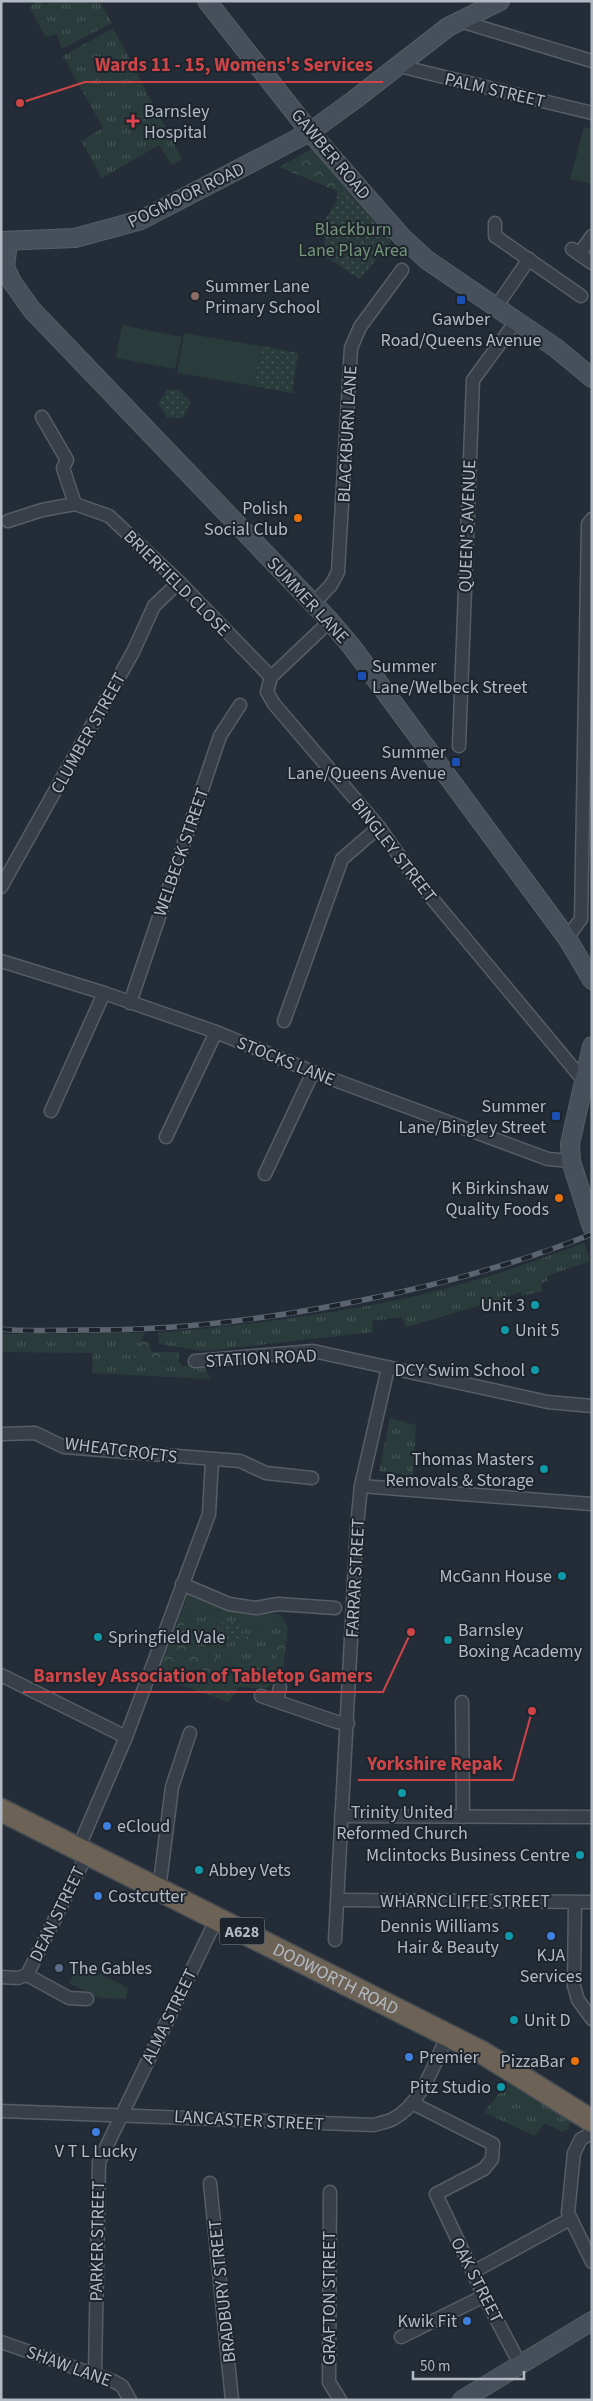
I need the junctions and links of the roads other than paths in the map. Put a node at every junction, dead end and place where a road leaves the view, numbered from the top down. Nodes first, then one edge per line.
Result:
1 (207, 1) edge
2 (500, 1) edge
3 (460, 21) junction
4 (592, 61) edge
5 (399, 66) junction
6 (592, 113) edge
7 (310, 132) junction
8 (495, 223) dead end
9 (592, 236) edge
10 (5, 242) edge
11 (529, 259) junction
12 (592, 263) edge
13 (402, 270) dead end
14 (581, 296) dead end
15 (496, 307) junction
16 (517, 320) junction
17 (592, 378) edge
18 (42, 417) dead end
19 (75, 504) junction
20 (592, 519) edge
21 (8, 521) dead end
22 (178, 582) junction
23 (313, 604) junction
24 (330, 621) junction
25 (271, 677) junction
26 (240, 705) dead end
27 (459, 746) dead end
28 (379, 827) junction
29 (1, 887) edge
30 (567, 938) junction
31 (1, 961) edge
32 (591, 975) edge
33 (104, 993) junction
34 (130, 1003) junction
35 (284, 1021) dead end
36 (216, 1032) junction
37 (592, 1046) edge
38 (313, 1072) junction
39 (584, 1081) junction
40 (51, 1111) dead end
41 (166, 1137) dead end
42 (571, 1161) junction
43 (265, 1174) dead end
44 (592, 1227) edge
45 (195, 1361) dead end
46 (388, 1368) junction
47 (592, 1406) edge
48 (1, 1434) edge
49 (212, 1460) junction
50 (312, 1478) dead end
51 (361, 1486) junction
52 (592, 1504) edge
53 (182, 1584) junction
54 (335, 1608) dead end
55 (1, 1674) edge
56 (280, 1687) dead end
57 (261, 1696) dead end
58 (277, 1701) junction
59 (462, 1702) dead end
60 (348, 1722) junction
61 (190, 1733) dead end
62 (126, 1737) junction
63 (1, 1810) edge
64 (342, 1816) junction
65 (463, 1817) junction
66 (592, 1817) edge
67 (83, 1851) junction
68 (159, 1890) junction
69 (338, 1900) junction
70 (575, 1902) junction
71 (592, 1902) edge
72 (217, 1918) junction
73 (335, 1940) dead end
74 (27, 1975) junction
75 (1, 1977) edge
76 (87, 1999) dead end
77 (592, 2019) edge
78 (448, 2034) junction
79 (483, 2053) junction
80 (412, 2103) junction
81 (592, 2104) edge
82 (1, 2111) edge
83 (121, 2114) junction
84 (592, 2120) edge
85 (592, 2133) edge
86 (210, 2183) dead end
87 (330, 2192) dead end
88 (570, 2220) junction
89 (592, 2262) edge
90 (473, 2272) junction
91 (484, 2296) junction
92 (592, 2321) edge
93 (401, 2337) dead end
94 (1, 2342) edge
95 (520, 2364) junction
96 (95, 2373) junction
97 (130, 2400) edge
98 (232, 2400) edge
99 (340, 2400) edge
100 (462, 2400) edge

1 - 7 street, GAWBER ROAD
2 - 3 street, POGMOOR ROAD
3 - 4 street
3 - 5 street, POGMOOR ROAD
5 - 6 street, PALM STREET
5 - 7 street, POGMOOR ROAD
7 - 10 street, POGMOOR ROAD
7 - 15 street, GAWBER ROAD
8 - 11 street
9 - 12 street
10 - 23 street, SUMMER LANE
11 - 14 street
11 - 15 street
13 - 23 street, BLACKBURN LANE
15 - 16 street, GAWBER ROAD
16 - 17 street, GAWBER ROAD
16 - 27 street, QUEEN'S AVENUE
18 - 19 street
19 - 21 street, BRIERFIELD CLOSE
19 - 22 street, BRIERFIELD CLOSE
20 - 30 street
22 - 25 street, BRIERFIELD CLOSE
22 - 29 street, CLUMBER STREET
23 - 24 street, SUMMER LANE
24 - 25 street
24 - 30 street, SUMMER LANE
25 - 28 street, BINGLEY STREET
26 - 34 street, WELBECK STREET
28 - 35 street
28 - 39 street, BINGLEY STREET
30 - 32 street, SUMMER LANE
31 - 33 street, STOCKS LANE
33 - 34 street, STOCKS LANE
33 - 40 street
34 - 36 street, STOCKS LANE
36 - 38 street, STOCKS LANE
36 - 41 street
37 - 39 street
38 - 42 street, STOCKS LANE
38 - 43 street
39 - 42 street
42 - 44 street
45 - 46 street, STATION ROAD
46 - 47 street, STATION ROAD
46 - 51 street, FARRAR STREET
48 - 49 street, WHEATCROFTS
49 - 50 street, WHEATCROFTS
49 - 53 street, DEAN STREET
51 - 52 street
51 - 60 street, FARRAR STREET
53 - 54 street
53 - 62 street, DEAN STREET
55 - 62 street
56 - 58 street
57 - 58 street
58 - 60 street
59 - 65 street
60 - 64 street, FARRAR STREET
61 - 68 street
62 - 67 street, DEAN STREET
63 - 67 highway, DODWORTH ROAD / A628
64 - 65 street
64 - 69 street, FARRAR STREET
65 - 66 street
67 - 68 highway, DODWORTH ROAD / A628
67 - 74 street, DEAN STREET
68 - 72 highway, DODWORTH ROAD / A628
69 - 70 street, WHARNCLIFFE STREET
69 - 73 street, FARRAR STREET
70 - 71 street, WHARNCLIFFE STREET
70 - 77 street
72 - 78 highway, DODWORTH ROAD / A628
72 - 83 street, ALMA STREET
74 - 75 street
74 - 76 street
78 - 79 highway, DODWORTH ROAD / A628
78 - 80 street, LANCASTER STREET
79 - 81 highway, DODWORTH ROAD / A628
79 - 84 highway, DODWORTH ROAD / A628
80 - 83 street, LANCASTER STREET
80 - 90 street, OAK STREET
82 - 83 street, LANCASTER STREET
83 - 96 street, PARKER STREET
85 - 88 street
86 - 98 street, BRADBURY STREET
87 - 99 street, GRAFTON STREET
88 - 89 street
88 - 90 street
90 - 91 street, OAK STREET
91 - 93 street
91 - 95 street, OAK STREET
92 - 95 street
94 - 96 street, SHAW LANE
95 - 100 street
96 - 97 street, SHAW LANE

